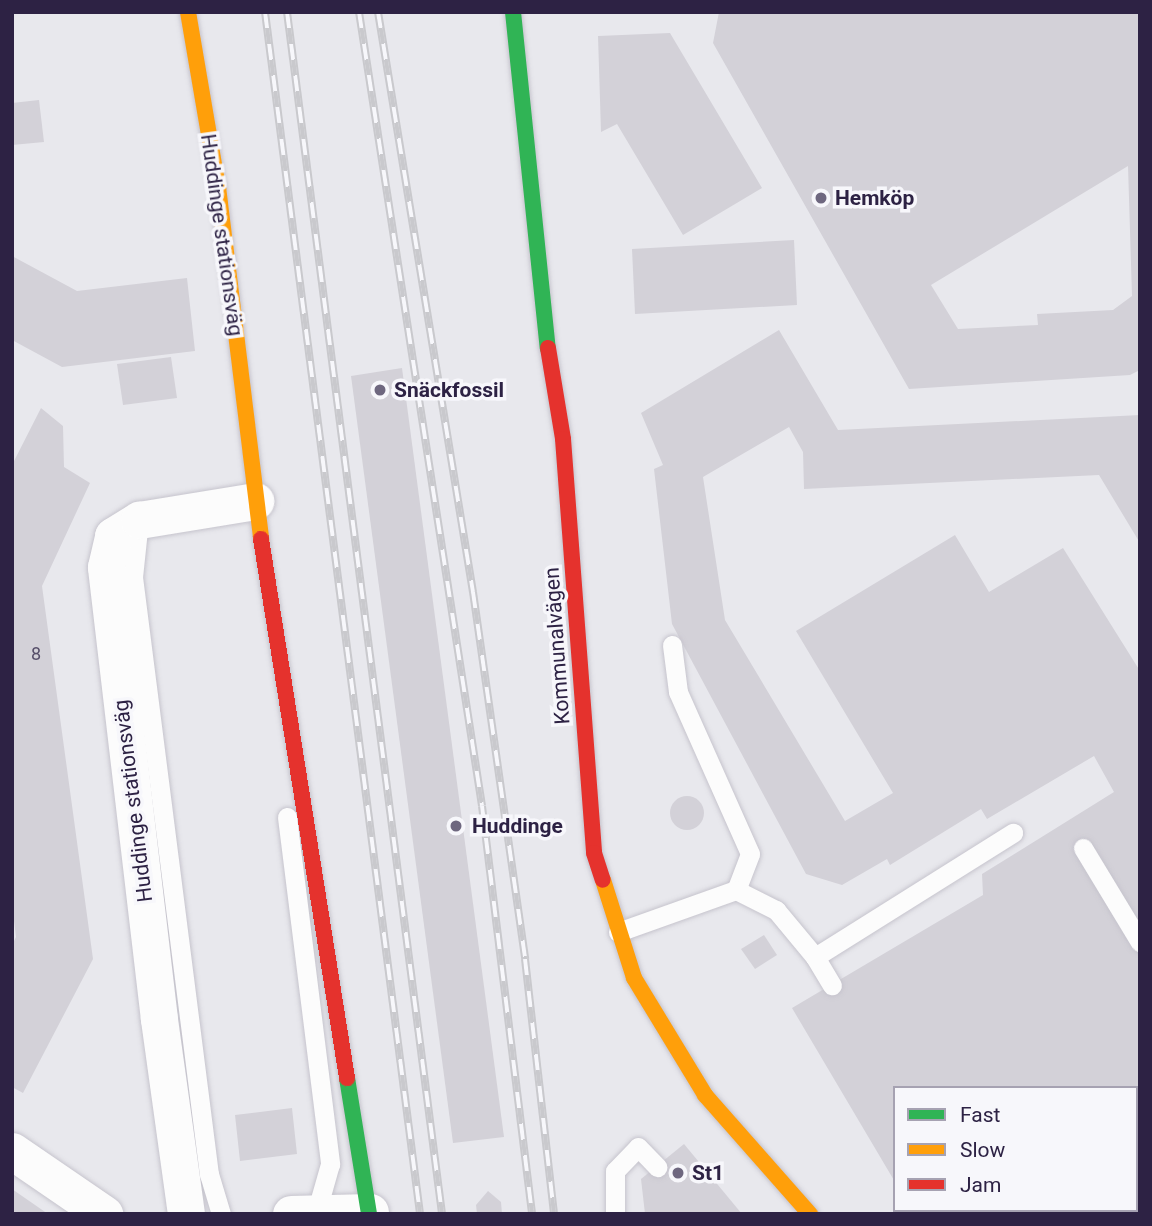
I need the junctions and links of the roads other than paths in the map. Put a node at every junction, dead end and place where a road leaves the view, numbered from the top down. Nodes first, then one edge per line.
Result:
1 (188, 12) edge
2 (513, 12) edge
3 (244, 502) junction
4 (139, 520) junction
5 (672, 645) dead end
6 (1013, 833) dead end
7 (1083, 848) dead end
8 (736, 890) junction
9 (618, 932) junction
10 (1140, 942) edge
11 (815, 957) junction
12 (832, 985) dead end
13 (12, 1151) edge
14 (657, 1167) dead end
15 (369, 1213) edge
16 (104, 1214) edge
17 (186, 1214) edge
18 (221, 1214) edge
19 (291, 1214) edge
20 (316, 1214) edge
21 (615, 1214) edge
22 (810, 1214) edge

1 - 3 street, Huddinge stationsväg
2 - 9 street, Kommunalvägen
3 - 4 street, Huddinge stationsväg
3 - 15 street, Huddinge stationsväg
3 - 20 lane
4 - 17 street, Huddinge stationsväg
4 - 18 lane
5 - 8 lane
6 - 11 lane
7 - 10 lane
8 - 9 lane
8 - 11 lane
9 - 22 street, Kommunalvägen
11 - 12 lane
13 - 16 street
14 - 21 lane
15 - 20 street
19 - 20 street

